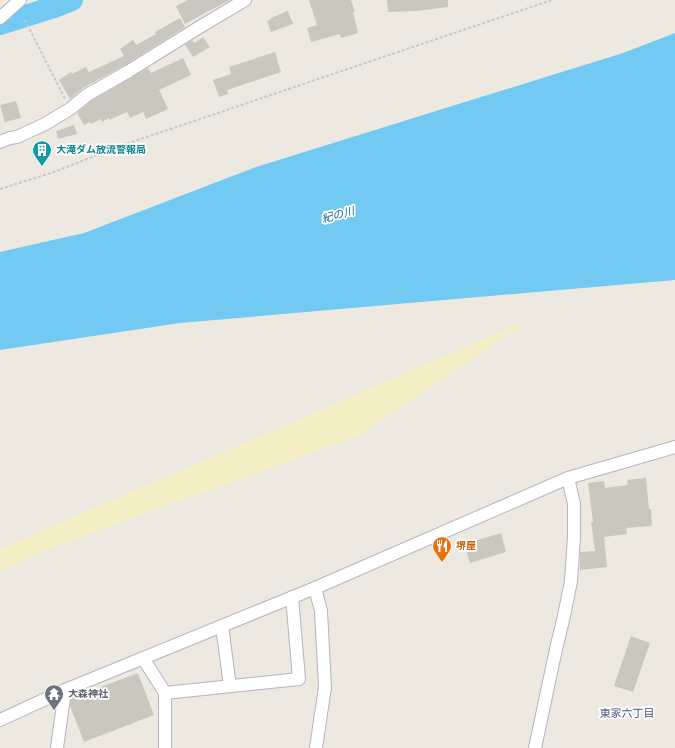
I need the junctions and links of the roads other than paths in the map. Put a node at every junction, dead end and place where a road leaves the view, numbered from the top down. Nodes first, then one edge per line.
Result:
1 (20, 0) edge
2 (245, 0) edge
3 (0, 18) edge
4 (0, 142) edge
5 (675, 447) edge
6 (568, 478) junction
7 (315, 588) junction
8 (292, 597) junction
9 (222, 626) junction
10 (143, 658) junction
11 (230, 686) junction
12 (65, 690) junction
13 (165, 693) junction
14 (0, 720) edge
15 (57, 748) edge
16 (165, 748) edge
17 (316, 748) edge
18 (535, 748) edge

1 - 3 street
2 - 4 street
5 - 6 street
6 - 7 street
6 - 18 street
7 - 8 street
7 - 17 street
8 - 9 street
8 - 11 street
9 - 10 street
9 - 11 street
10 - 12 street
10 - 13 street
11 - 13 street
12 - 14 street
12 - 15 street
13 - 16 street

